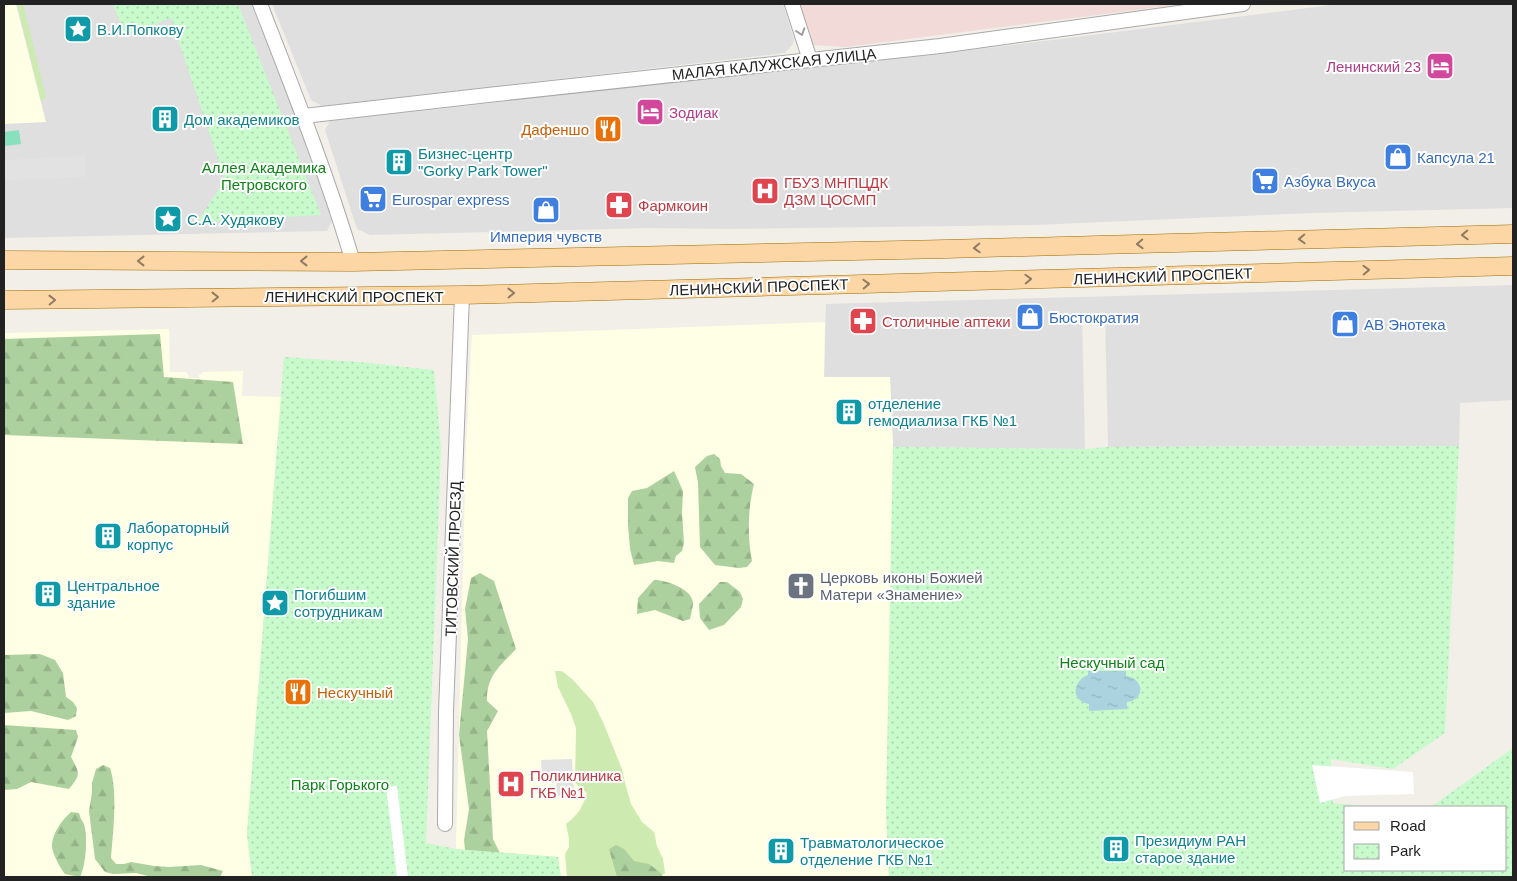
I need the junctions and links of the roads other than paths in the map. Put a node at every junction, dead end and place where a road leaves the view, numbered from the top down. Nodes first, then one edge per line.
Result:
1 (260, 4) edge
2 (792, 4) edge
3 (1243, 4) edge
4 (810, 60) junction
5 (304, 116) junction
6 (1513, 234) edge
7 (4, 260) edge
8 (353, 262) junction
9 (1513, 266) edge
10 (462, 295) junction
11 (4, 300) edge
12 (445, 824) dead end

1 - 5 street
2 -> 4 street
3 - 4 street, МАЛАЯ КАЛУЖСКАЯ УЛИЦА
4 - 5 street, МАЛАЯ КАЛУЖСКАЯ УЛИЦА
5 - 8 street
6 -> 8 main road
8 -> 7 main road
10 -> 9 main road, ЛЕНИНСКИЙ ПРОСПЕКТ
11 -> 10 main road, ЛЕНИНСКИЙ ПРОСПЕКТ
10 - 12 street, ТИТОВСКИЙ ПРОЕЗД

